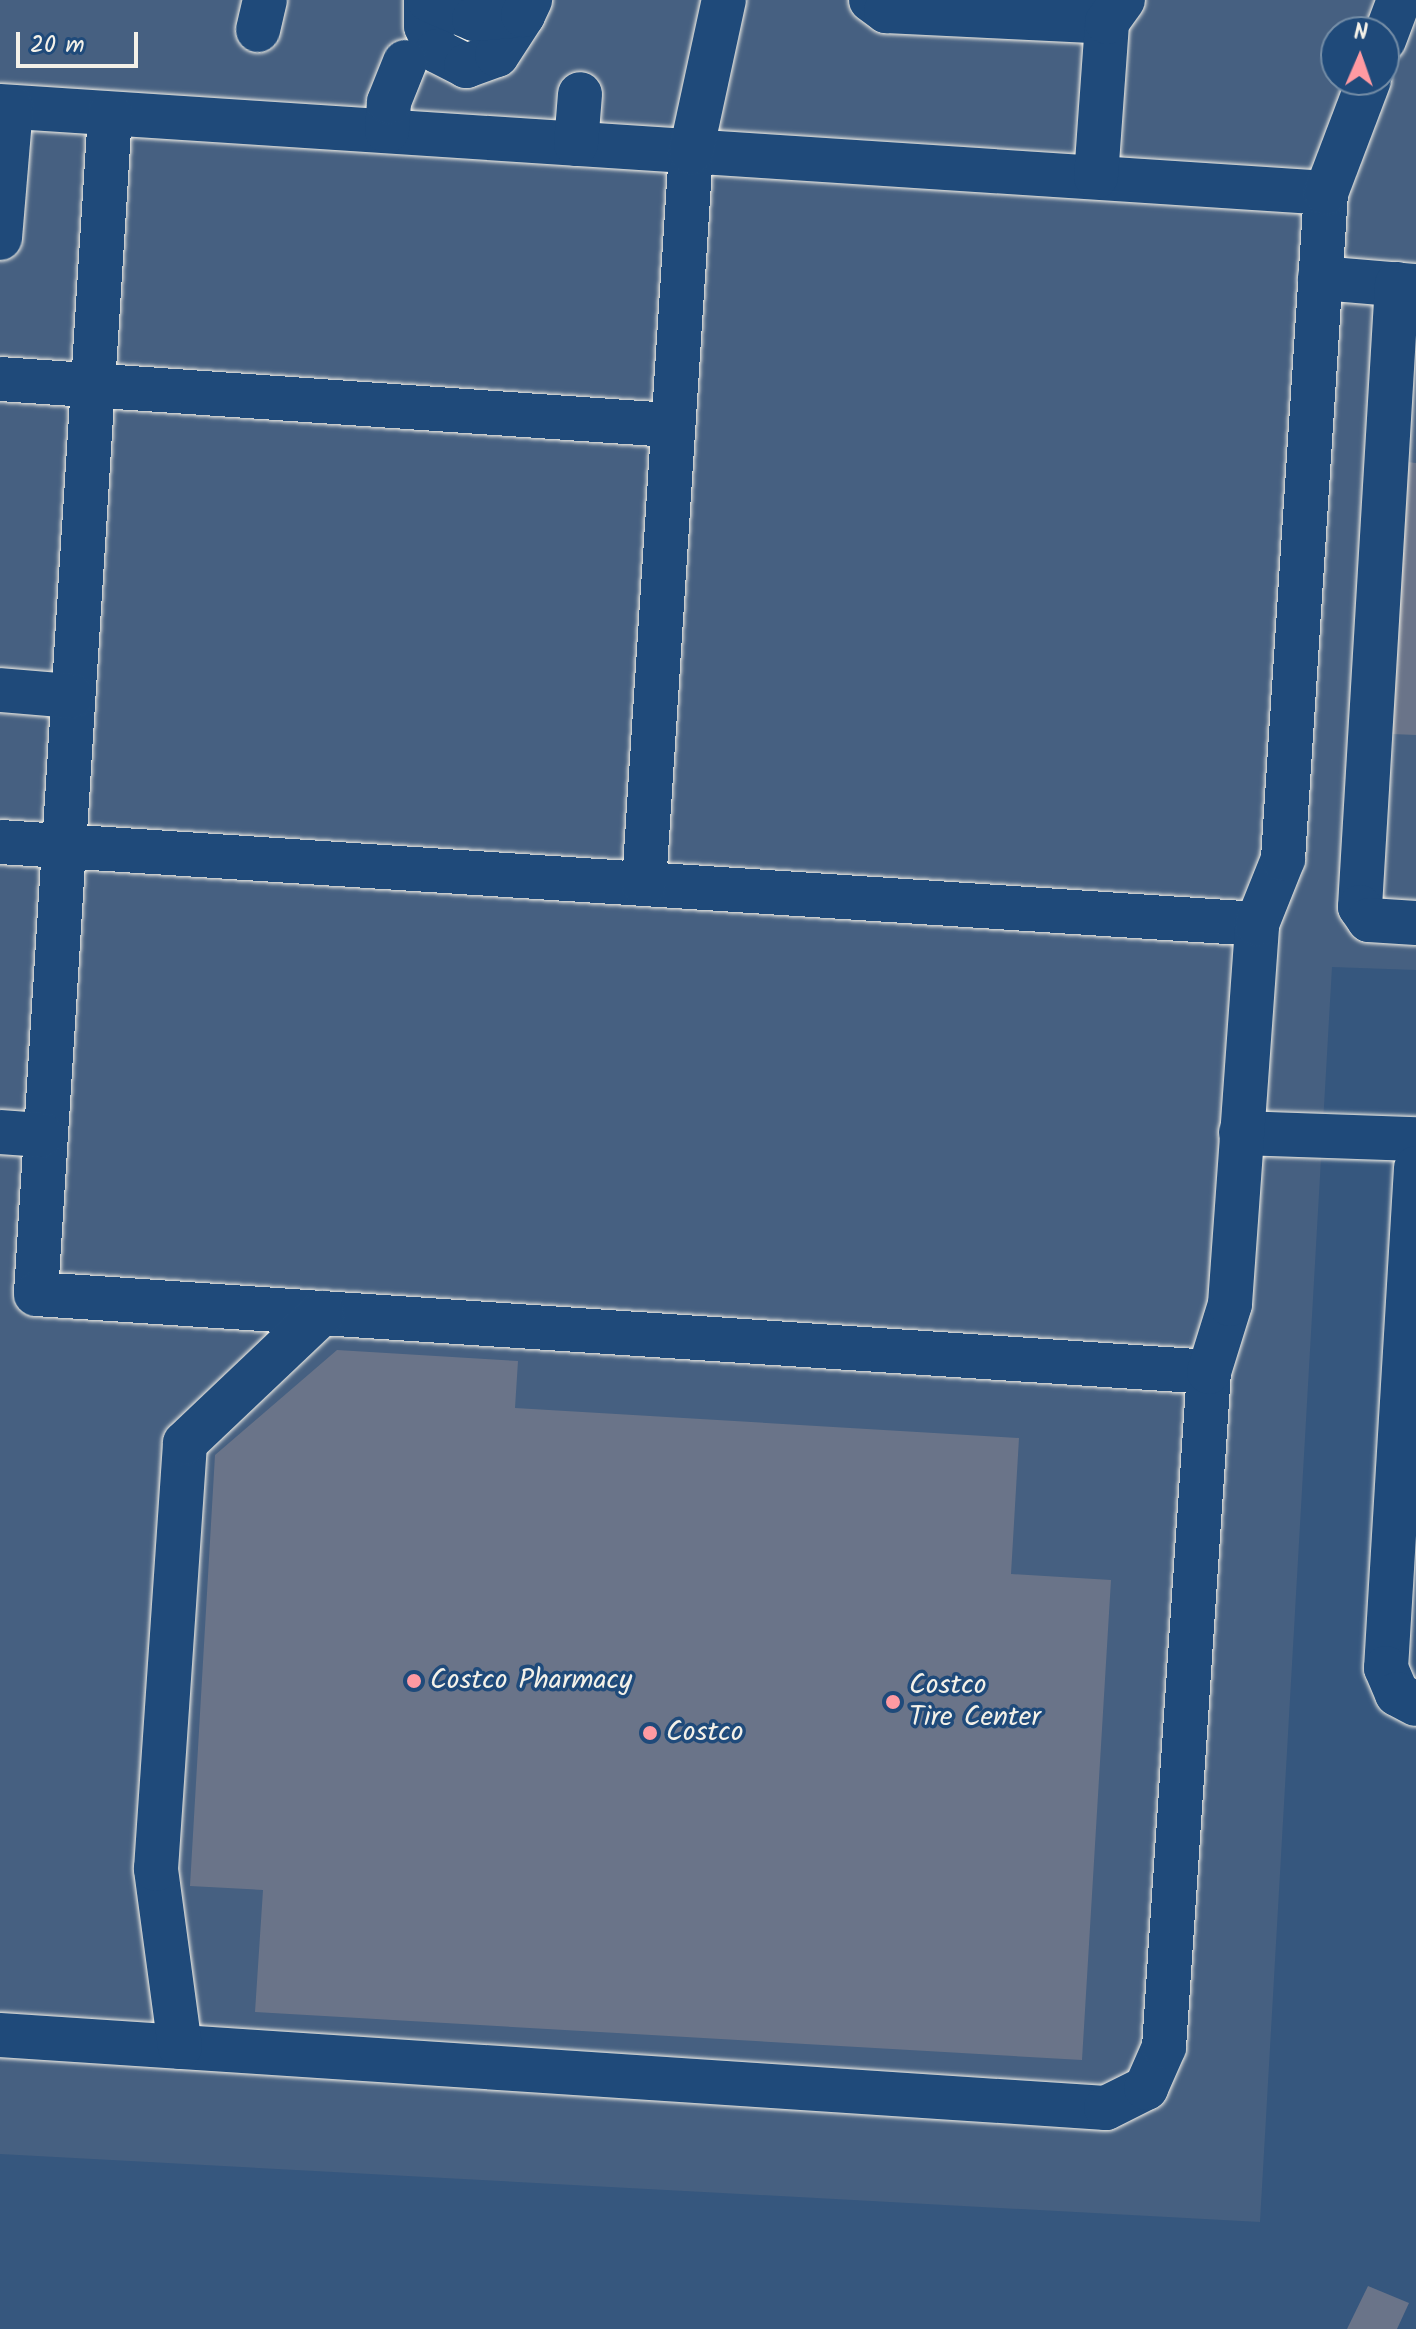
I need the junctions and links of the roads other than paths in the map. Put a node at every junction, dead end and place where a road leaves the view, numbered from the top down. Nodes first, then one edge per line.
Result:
1 (427, 0) edge
2 (724, 0) edge
3 (871, 0) edge
4 (526, 7) edge
5 (1036, 11) edge
6 (1115, 11) edge
7 (405, 62) dead end
8 (580, 94) dead end
9 (1363, 96) edge
10 (5, 106) edge
11 (110, 114) junction
12 (387, 131) junction
13 (576, 144) junction
14 (691, 152) junction
15 (1096, 177) junction
16 (1326, 193) junction
17 (0, 238) edge
18 (1320, 278) junction
19 (1406, 285) edge
20 (0, 379) edge
21 (92, 385) junction
22 (670, 425) junction
23 (0, 690) edge
24 (72, 696) junction
25 (0, 842) edge
26 (62, 846) junction
27 (644, 884) junction
28 (1416, 923) edge
29 (1257, 924) junction
30 (21, 1133) edge
31 (1241, 1133) junction
32 (1416, 1139) edge
33 (1416, 1168) edge
34 (322, 1313) junction
35 (1209, 1372) junction
36 (1416, 1704) edge
37 (0, 2035) edge
38 (180, 2047) junction

1 - 4 lane
2 - 14 lane
3 - 5 lane
5 - 6 lane
6 - 15 lane
7 - 12 lane
8 - 13 lane
9 - 16 lane
10 - 11 lane
10 - 17 lane
11 - 12 lane
11 - 21 lane
12 - 13 lane
13 - 14 lane
14 - 15 lane
14 - 22 lane
15 - 16 lane
16 - 18 lane
18 - 19 lane
18 - 29 lane
19 - 28 lane
20 - 21 lane
21 - 22 lane
21 - 24 lane
22 - 27 lane
23 - 24 lane
24 - 26 lane
25 - 26 lane
26 - 27 lane
26 - 30 lane
27 - 29 lane
29 - 31 lane
30 - 34 lane
31 - 32 lane
31 - 35 lane
33 - 36 lane
34 - 35 lane
34 - 38 lane
35 - 38 lane
37 - 38 lane

